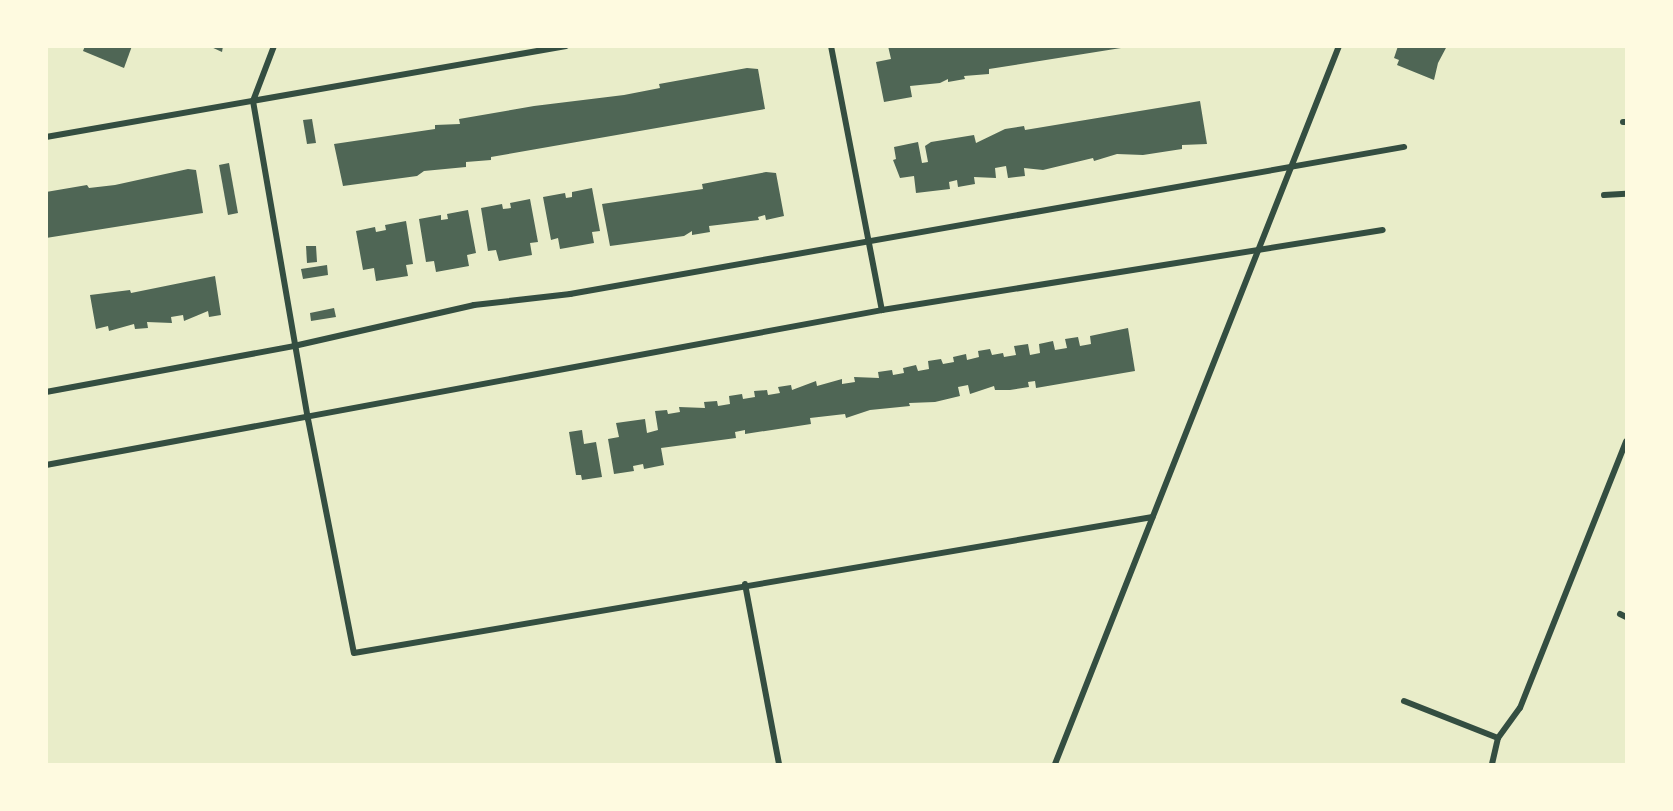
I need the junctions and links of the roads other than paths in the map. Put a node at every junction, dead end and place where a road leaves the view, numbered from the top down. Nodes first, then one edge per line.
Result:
1 (274, 46) edge
2 (566, 46) edge
3 (831, 46) edge
4 (1339, 46) edge
5 (534, 49) edge
6 (253, 101) junction
7 (46, 136) edge
8 (1404, 147) dead end
9 (1291, 167) junction
10 (1626, 194) edge
11 (1604, 195) dead end
12 (1383, 230) dead end
13 (870, 242) junction
14 (1258, 249) junction
15 (882, 310) junction
16 (294, 346) junction
17 (46, 392) edge
18 (308, 419) junction
19 (1626, 441) edge
20 (46, 465) edge
21 (1152, 518) junction
22 (745, 584) junction
23 (1404, 701) dead end
24 (1498, 738) junction
25 (779, 765) edge
26 (1055, 765) edge
27 (1492, 765) edge

1 - 6 street
2 - 5 street
3 - 13 street
4 - 9 street
5 - 6 street
6 - 7 street
6 - 16 street
8 - 9 street
9 - 13 street
9 - 14 street
10 - 11 street
12 - 14 street
13 - 15 street
13 - 16 street
14 - 15 street
14 - 21 street
15 - 18 street
16 - 17 street
16 - 18 street
18 - 20 street
18 - 22 street
19 - 24 street
21 - 22 street
21 - 26 street
22 - 25 street
23 - 24 street
24 - 27 street

